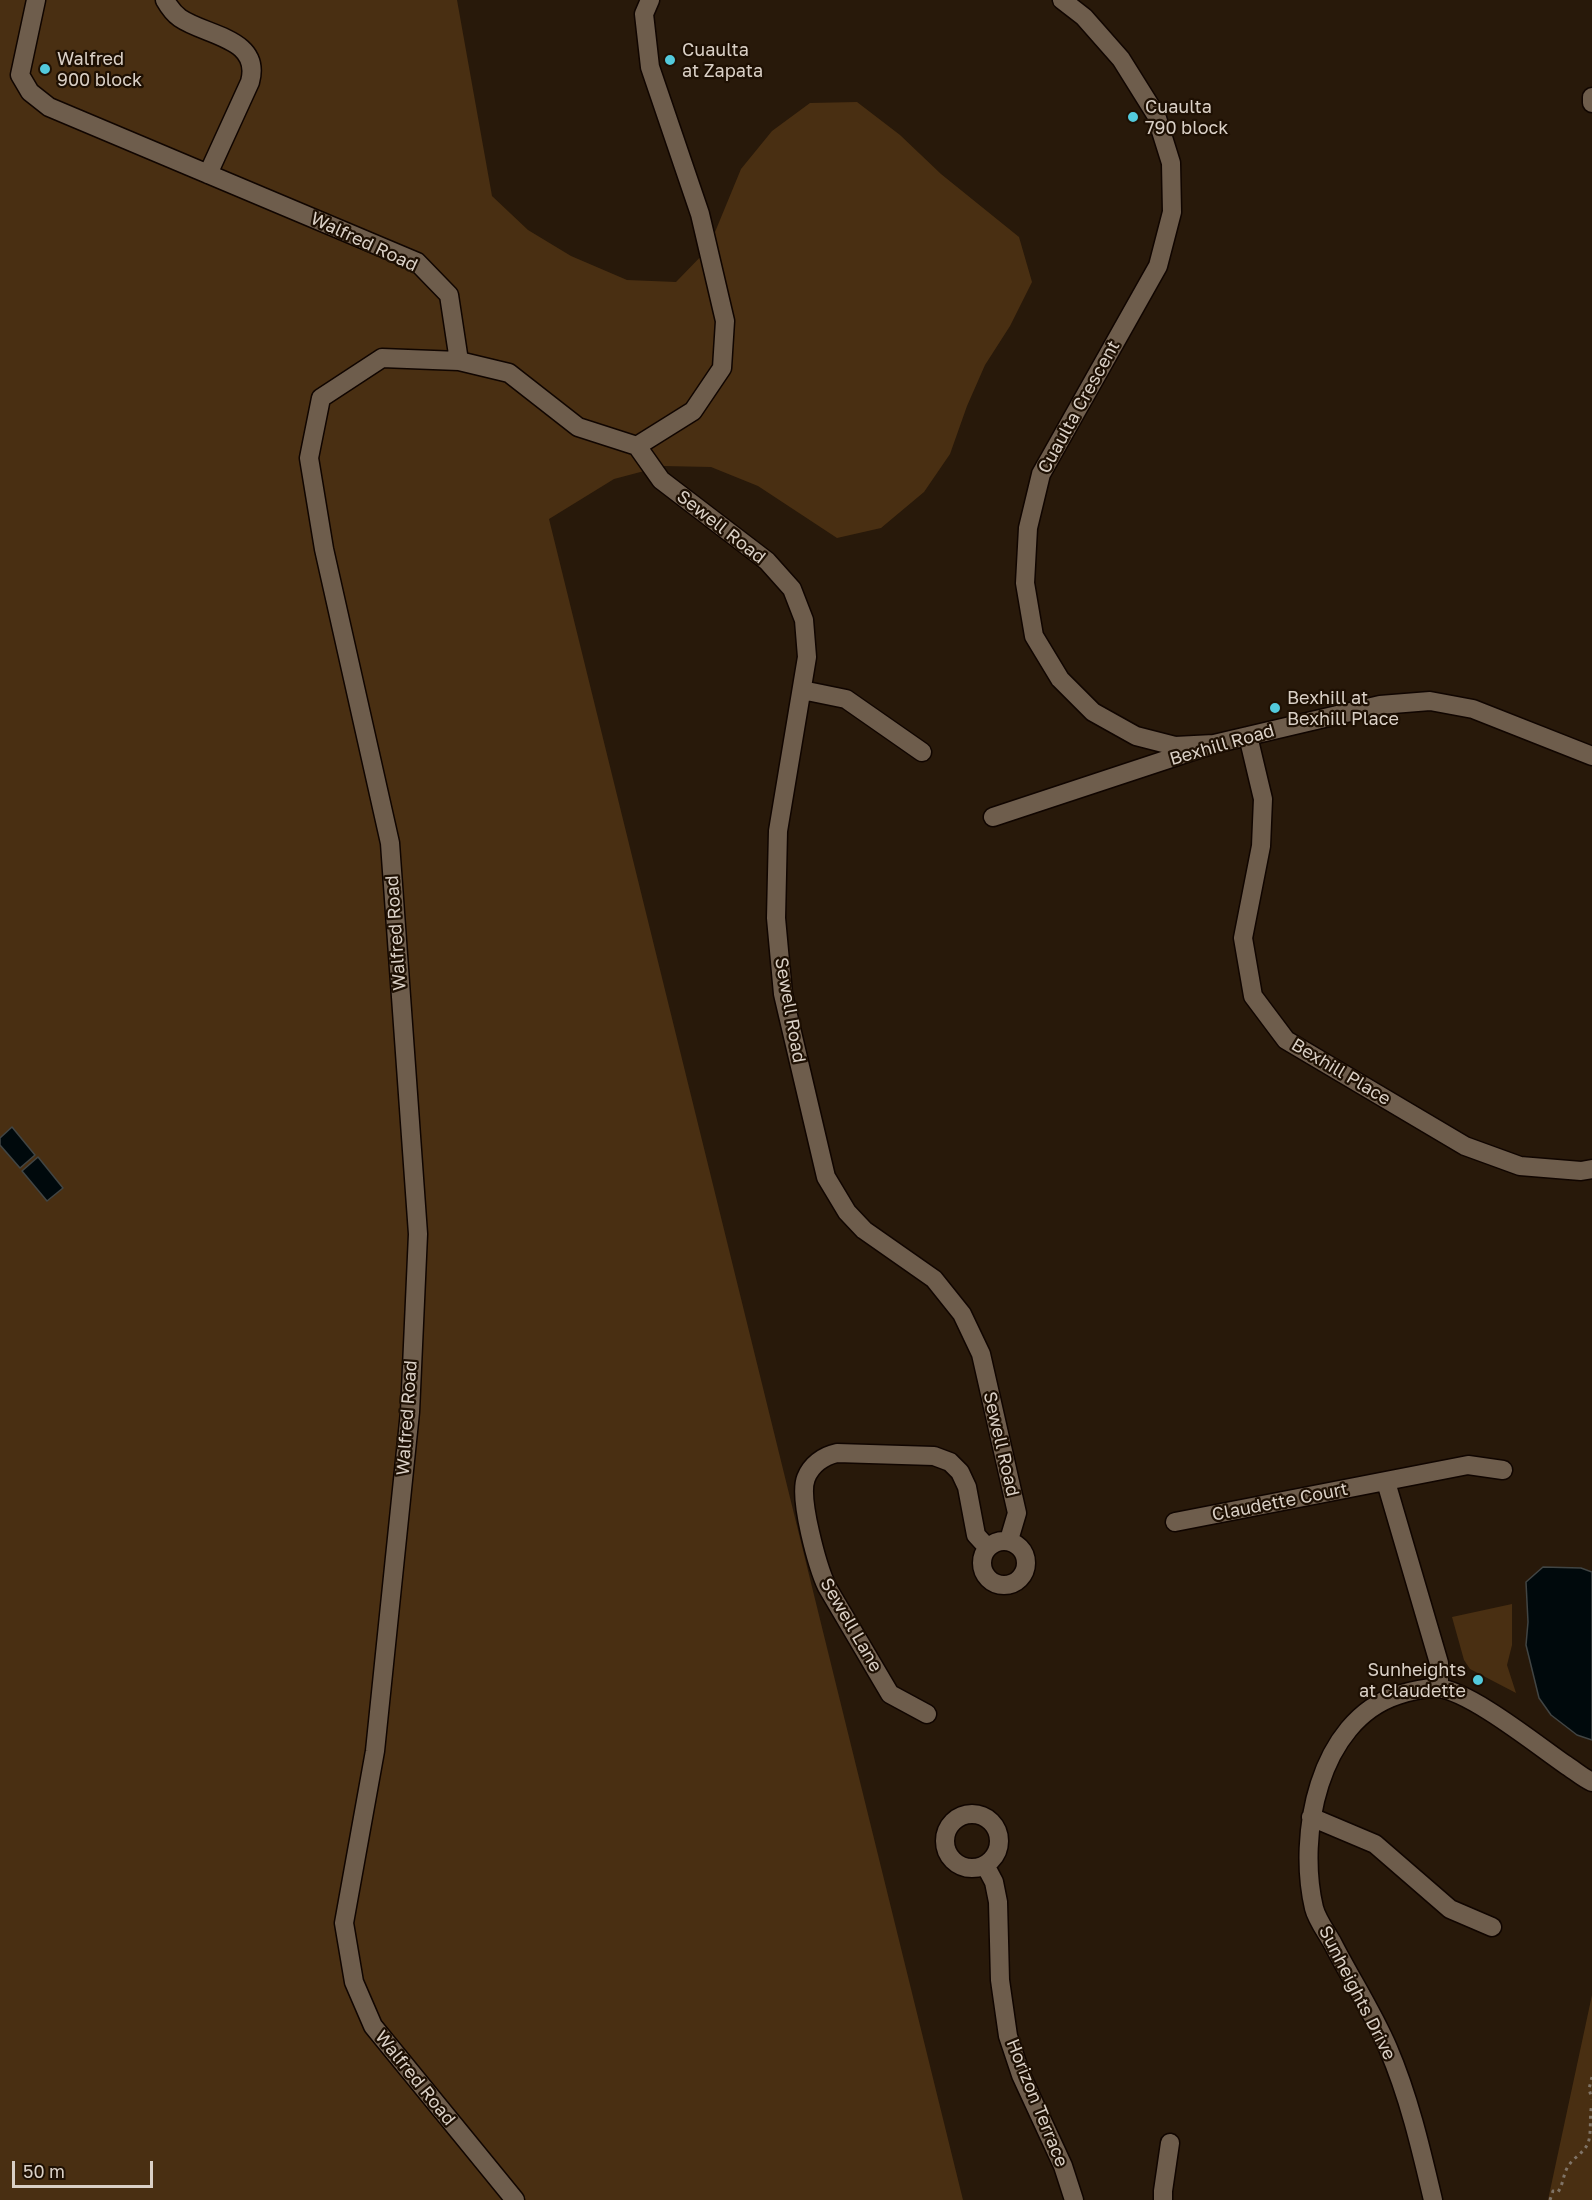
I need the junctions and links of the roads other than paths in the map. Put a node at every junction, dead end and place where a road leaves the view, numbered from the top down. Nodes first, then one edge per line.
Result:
1 (36, 0) edge
2 (165, 0) edge
3 (650, 0) edge
4 (1062, 0) edge
5 (1592, 97) edge
6 (1592, 104) edge
7 (208, 174) junction
8 (459, 361) junction
9 (637, 446) junction
10 (802, 690) junction
11 (1248, 736) junction
12 (1214, 744) junction
13 (922, 752) dead end
14 (1592, 756) edge
15 (993, 817) dead end
16 (1592, 1169) edge
17 (1503, 1470) dead end
18 (1386, 1482) junction
19 (1175, 1522) dead end
20 (1009, 1540) junction
21 (987, 1547) junction
22 (1439, 1688) junction
23 (927, 1714) dead end
24 (1592, 1782) edge
25 (1311, 1817) junction
26 (985, 1865) dead end
27 (1492, 1927) dead end
28 (1170, 2143) dead end
29 (515, 2200) edge
30 (1074, 2200) edge
31 (1163, 2200) edge
32 (1433, 2200) edge

1 - 7 street, Walfred Road
2 - 7 street
3 - 9 street
4 - 12 street, Cuaulta Crescent
5 - 6 street
7 - 8 street, Walfred Road
8 - 9 street
8 - 29 street, Walfred Road
9 - 10 street, Sewell Road
10 - 13 street
10 - 20 street, Sewell Road
11 - 12 street, Bexhill Road
11 - 14 street, Bexhill Road
11 - 16 street, Bexhill Place
12 - 15 street, Bexhill Road
17 - 18 street, Claudette Court
18 - 19 street, Claudette Court
18 - 22 street
20 - 21 street
20 - 21 street
21 - 23 street, Sewell Lane
22 - 24 street, Sunheights Drive
22 - 25 street, Sunheights Drive
25 - 27 street
25 - 32 street, Sunheights Drive
26 - 30 street, Horizon Terrace
28 - 31 street

